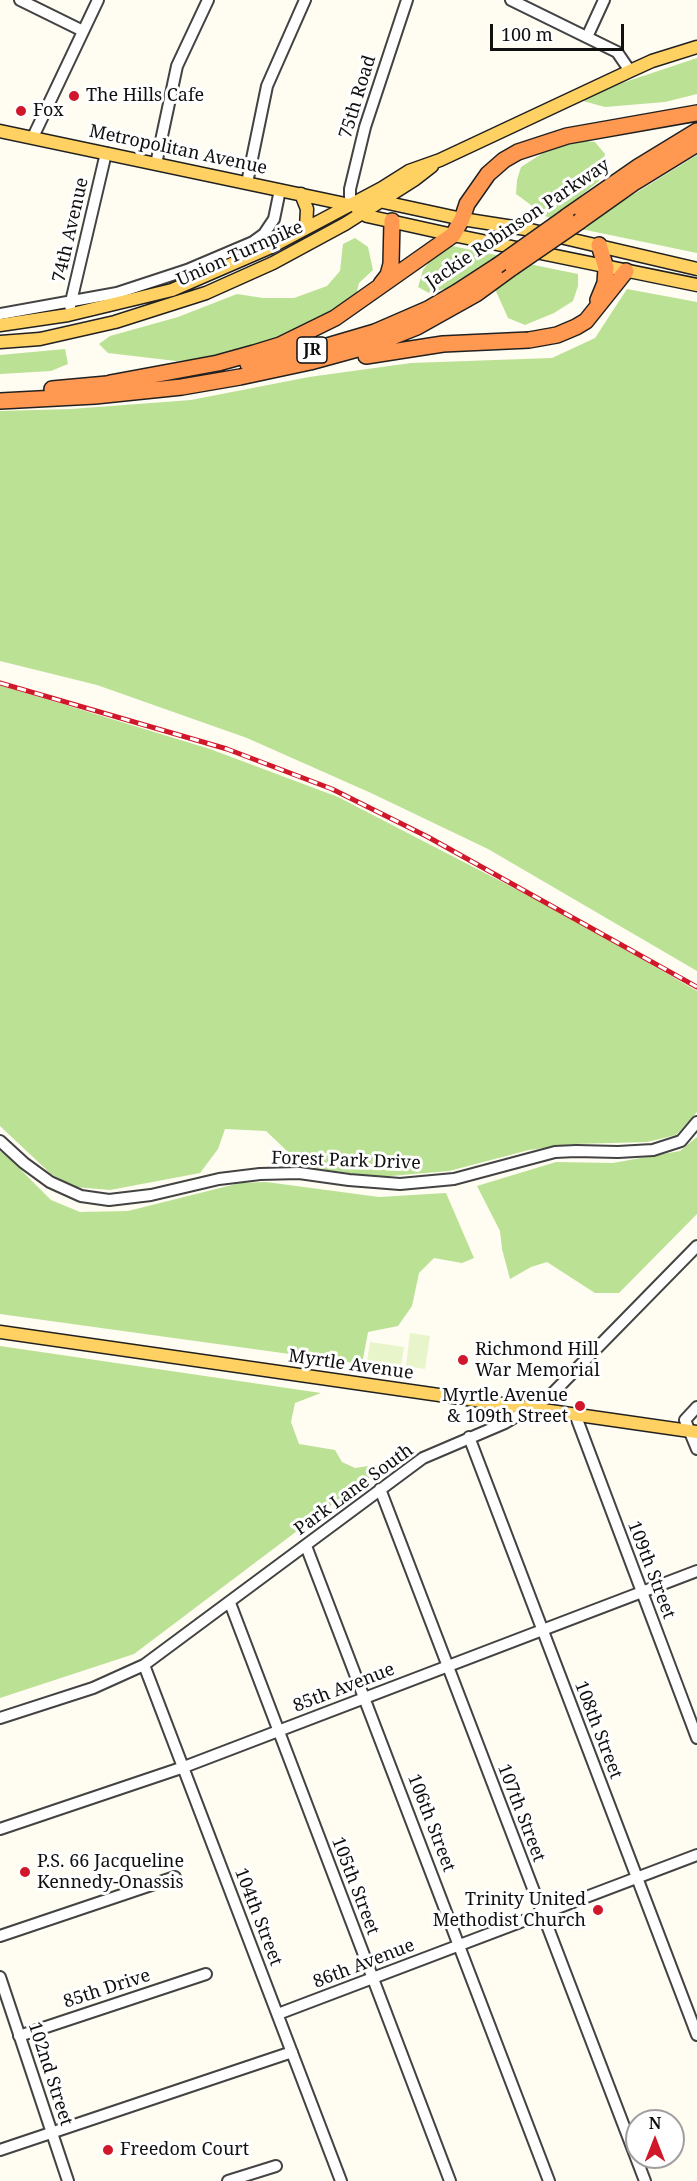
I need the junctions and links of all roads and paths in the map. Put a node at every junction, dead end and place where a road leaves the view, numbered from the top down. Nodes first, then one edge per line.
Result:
1 (20, 0) edge
2 (98, 0) edge
3 (208, 0) edge
4 (305, 0) edge
5 (407, 0) edge
6 (511, 0) edge
7 (604, 0) edge
8 (83, 31) junction
9 (587, 37) junction
10 (697, 47) edge
11 (630, 71) junction
12 (697, 113) edge
13 (697, 131) edge
14 (1, 134) edge
15 (33, 137) junction
16 (697, 144) edge
17 (106, 153) junction
18 (440, 160) junction
19 (156, 164) junction
20 (248, 183) junction
21 (280, 190) junction
22 (301, 194) junction
23 (379, 201) junction
24 (350, 205) junction
25 (362, 213) junction
26 (462, 219) junction
27 (573, 219) junction
28 (392, 221) junction
29 (407, 225) junction
30 (306, 228) junction
31 (453, 235) junction
32 (598, 245) junction
33 (606, 268) junction
34 (697, 269) edge
35 (626, 271) junction
36 (697, 285) edge
37 (376, 290) junction
38 (71, 302) junction
39 (594, 311) junction
40 (0, 314) edge
41 (68, 315) junction
42 (0, 325) edge
43 (0, 342) edge
44 (316, 361) junction
45 (110, 383) junction
46 (0, 393) edge
47 (0, 400) edge
48 (697, 1122) edge
49 (0, 1141) edge
50 (697, 1246) edge
51 (0, 1332) edge
52 (697, 1407) edge
53 (532, 1408) junction
54 (574, 1414) junction
55 (694, 1432) edge
56 (469, 1437) junction
57 (697, 1449) edge
58 (380, 1489) junction
59 (306, 1546) junction
60 (697, 1571) edge
61 (641, 1592) junction
62 (230, 1604) junction
63 (542, 1630) junction
64 (144, 1665) junction
65 (448, 1666) junction
66 (366, 1697) junction
67 (0, 1718) edge
68 (278, 1731) junction
69 (697, 1738) edge
70 (183, 1767) junction
71 (0, 1828) edge
72 (697, 1855) edge
73 (175, 1876) dead end
74 (637, 1878) junction
75 (542, 1914) junction
76 (0, 1936) edge
77 (460, 1945) junction
78 (206, 1974) dead end
79 (0, 1977) edge
80 (372, 1978) junction
81 (278, 2014) junction
82 (697, 2035) edge
83 (20, 2036) junction
84 (292, 2052) junction
85 (52, 2133) junction
86 (0, 2150) edge
87 (276, 2166) dead end
88 (68, 2181) edge
89 (228, 2181) edge
90 (341, 2181) edge
91 (450, 2181) edge
92 (549, 2181) edge
93 (645, 2181) edge

1 - 8 street
2 - 8 street
3 - 19 street
4 - 20 street
5 - 24 street, 75th Road
6 - 9 street
7 - 9 street
8 - 15 street
9 - 11 street
10 - 11 main road, Union Turnpike
11 - 18 main road, Union Turnpike
12 - 26 highway
13 - 27 highway, Jackie Robinson Parkway / JR
14 - 15 main road, Metropolitan Avenue
15 - 17 main road, Metropolitan Avenue
16 - 27 highway, Jackie Robinson Parkway / JR
17 - 19 main road, Metropolitan Avenue
17 - 38 street, 74th Avenue
18 - 23 main road, Union Turnpike
18 - 24 main road, Union Turnpike
19 - 20 main road, Metropolitan Avenue
20 - 21 main road, Metropolitan Avenue
21 - 22 main road, Metropolitan Avenue
21 - 38 street, Union Turnpike
22 - 24 main road, Metropolitan Avenue
22 - 30 main road
23 - 24 main road, Metropolitan Avenue
23 - 25 main road, Union Turnpike
23 - 26 main road, Metropolitan Avenue
24 - 25 main road, Metropolitan Avenue
24 - 30 main road, Union Turnpike
25 - 28 main road, Metropolitan Avenue
25 - 43 main road, Union Turnpike
26 - 29 main road
26 - 31 highway
26 - 32 main road, Metropolitan Avenue
27 - 44 highway, Jackie Robinson Parkway / JR, bridge
27 - 45 highway, Jackie Robinson Parkway / JR, bridge
28 - 29 main road, Metropolitan Avenue
28 - 37 highway
29 - 31 main road, Metropolitan Avenue
30 - 41 main road, Union Turnpike
31 - 33 main road, Metropolitan Avenue
31 - 37 highway
32 - 33 highway
32 - 34 main road, Metropolitan Avenue
33 - 35 main road, Metropolitan Avenue
33 - 39 highway
35 - 36 main road, Metropolitan Avenue
35 - 39 highway
37 - 45 highway
38 - 40 street, Union Turnpike
38 - 41 street, 74th Avenue
39 - 44 highway
41 - 42 main road, Union Turnpike
44 - 47 highway, Jackie Robinson Parkway / JR
45 - 46 highway, Jackie Robinson Parkway / JR
48 - 49 street, Forest Park Drive
50 - 53 street, Park Lane South
51 - 53 main road, Myrtle Avenue
52 - 55 street
53 - 54 main road, Myrtle Avenue
53 - 56 street, Park Lane South
54 - 55 main road, Myrtle Avenue
54 - 61 street, 109th Street
55 - 57 street
56 - 58 street, Park Lane South
56 - 63 street, 108th Street
58 - 59 street, Park Lane South
58 - 65 street, 107th Street
59 - 62 street, Park Lane South
59 - 66 street, 106th Street
60 - 61 street, 85th Avenue
61 - 63 street, 85th Avenue
61 - 69 street, 109th Street
62 - 64 street, Park Lane South
62 - 68 street, 105th Street
63 - 65 street, 85th Avenue
63 - 74 street, 108th Street
64 - 67 street, Park Lane South
64 - 70 street, 104th Street
65 - 66 street, 85th Avenue
65 - 75 street, 107th Street
66 - 68 street, 85th Avenue
66 - 77 street, 106th Street
68 - 70 street, 85th Avenue
68 - 80 street, 105th Street
70 - 71 street, 85th Avenue
70 - 81 street, 104th Street
72 - 74 street, 86th Avenue
73 - 76 street
74 - 75 street, 86th Avenue
74 - 82 street, 108th Street
75 - 77 street, 86th Avenue
75 - 93 street, 107th Street
77 - 80 street, 86th Avenue
77 - 92 street, 106th Street
78 - 83 street, 85th Drive
79 - 83 street, 102nd Street
80 - 81 street, 86th Avenue
80 - 91 street, 105th Street
81 - 84 street, 104th Street
83 - 85 street, 102nd Street
84 - 85 street
84 - 90 street, 104th Street
85 - 86 street
85 - 88 street, 102nd Street
87 - 89 street

